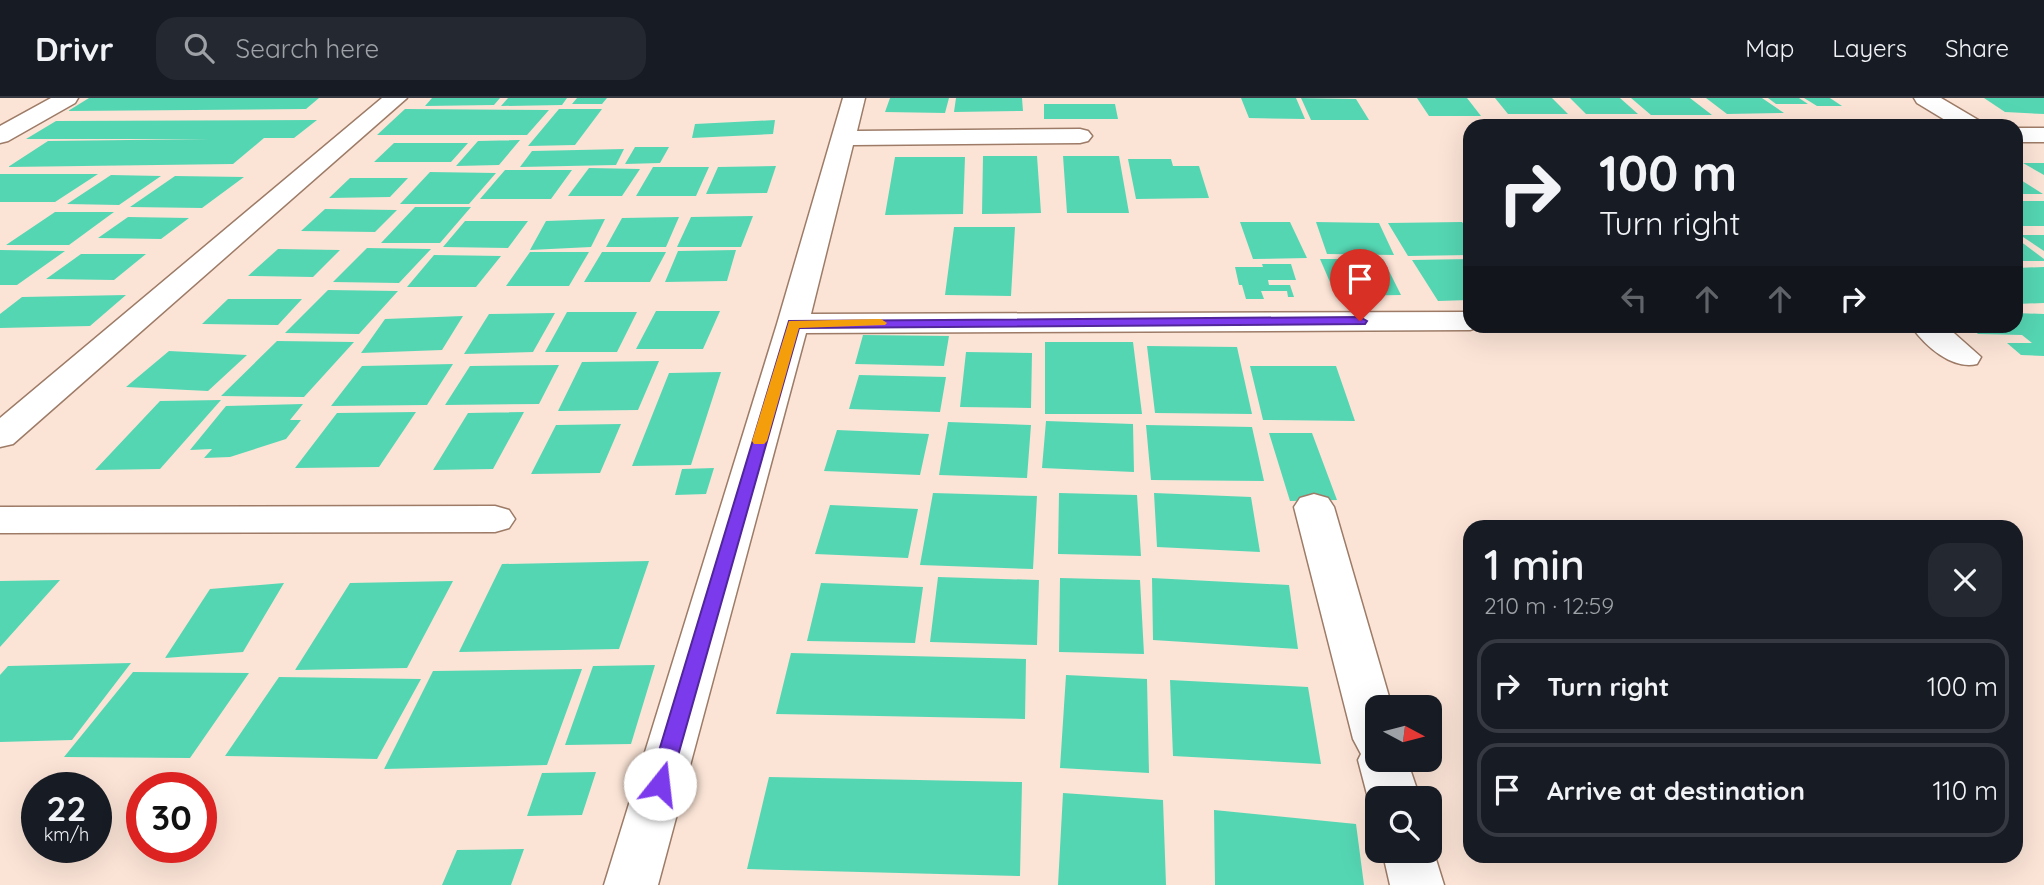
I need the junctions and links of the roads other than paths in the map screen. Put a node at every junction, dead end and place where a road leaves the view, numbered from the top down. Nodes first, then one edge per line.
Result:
1 (67, 98) edge
2 (397, 98) edge
3 (854, 98) edge
4 (1926, 98) edge
5 (1960, 119) edge
6 (2023, 135) edge
7 (2044, 135) edge
8 (0, 136) edge
9 (1080, 136) dead end
10 (842, 138) junction
11 (1463, 321) edge
12 (793, 324) junction
13 (1936, 333) edge
14 (1965, 357) dead end
15 (0, 436) edge
16 (1314, 507) dead end
17 (495, 519) dead end
18 (0, 520) edge
19 (1365, 695) edge
20 (1412, 863) edge
21 (631, 885) edge
22 (1418, 885) edge

1 - 8 street
2 - 15 street
3 - 10 street
4 - 5 street
6 - 7 street
9 - 10 street
10 - 12 street
11 - 12 street
12 - 21 street
13 - 14 street
16 - 19 street
17 - 18 street
20 - 22 street

